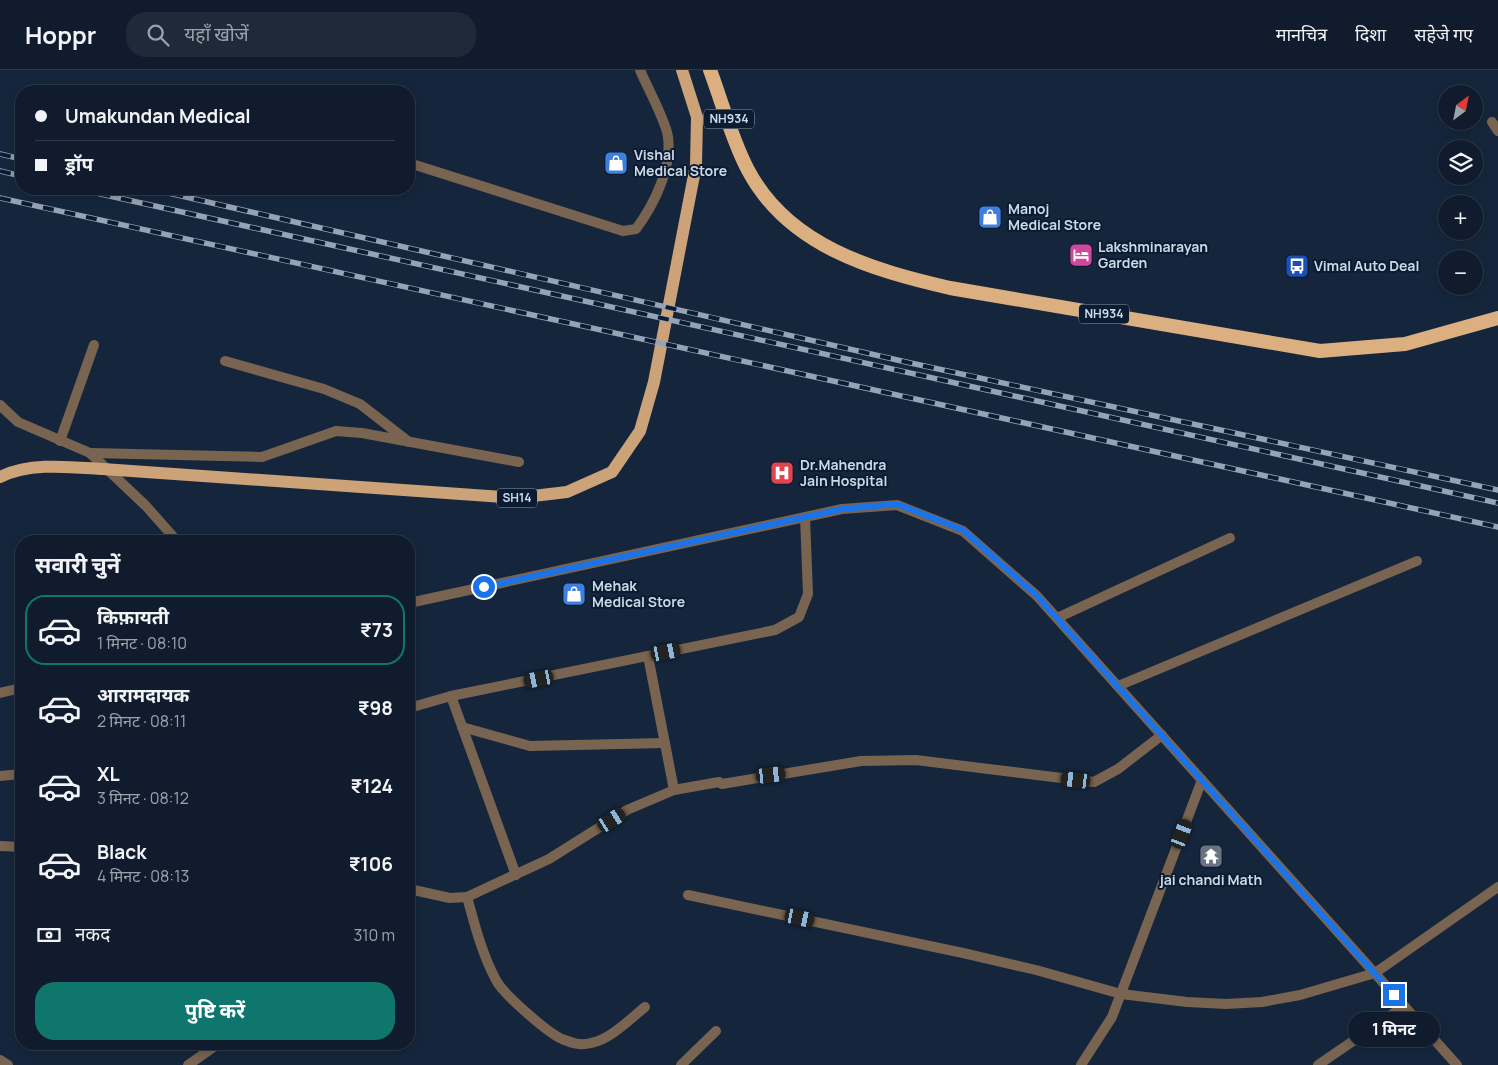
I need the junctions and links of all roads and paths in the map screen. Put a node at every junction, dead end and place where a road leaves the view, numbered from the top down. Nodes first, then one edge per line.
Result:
1 (640, 70) edge
2 (682, 70) edge
3 (710, 70) edge
4 (415, 165) edge
5 (1498, 318) edge
6 (94, 345) dead end
7 (225, 361) dead end
8 (0, 405) edge
9 (60, 441) junction
10 (410, 442) junction
11 (90, 453) junction
12 (519, 462) dead end
13 (0, 477) edge
14 (805, 517) junction
15 (172, 535) edge
16 (1230, 538) dead end
17 (1417, 561) dead end
18 (415, 603) edge
19 (1057, 618) junction
20 (648, 656) junction
21 (1118, 686) junction
22 (15, 689) edge
23 (0, 693) edge
24 (451, 696) junction
25 (415, 706) edge
26 (462, 727) junction
27 (1162, 735) junction
28 (665, 743) junction
29 (15, 775) edge
30 (0, 776) edge
31 (1202, 780) junction
32 (674, 790) junction
33 (0, 846) edge
34 (15, 847) edge
35 (516, 875) junction
36 (1498, 887) edge
37 (415, 890) edge
38 (688, 895) dead end
39 (467, 897) junction
40 (1375, 973) junction
41 (1120, 994) junction
42 (1404, 1006) junction
43 (645, 1007) dead end
44 (716, 1031) dead end
45 (209, 1050) edge
46 (0, 1060) edge
47 (8, 1065) edge
48 (188, 1065) edge
49 (681, 1065) edge
50 (1081, 1065) edge
51 (1318, 1065) edge
52 (1457, 1065) edge

1 - 4 street
2 - 13 main road, SH14
3 - 5 highway, NH934
6 - 9 street
7 - 10 street
8 - 9 street
9 - 11 street
10 - 11 street
10 - 12 street
11 - 15 street
14 - 18 street
14 - 19 street
14 - 20 street
16 - 19 street
17 - 21 street
19 - 21 street
20 - 24 street
20 - 28 street
21 - 27 street
22 - 23 street
24 - 25 street
24 - 26 street
26 - 28 street
26 - 35 street
27 - 31 street
27 - 32 street
28 - 32 street
29 - 30 street
31 - 40 street
31 - 41 street
32 - 35 street
33 - 34 street
35 - 39 street
36 - 40 street
37 - 39 street
38 - 41 street
39 - 43 street
40 - 41 street
40 - 42 street
41 - 50 street
42 - 51 street
42 - 52 street
44 - 49 street
45 - 48 street
46 - 47 street

